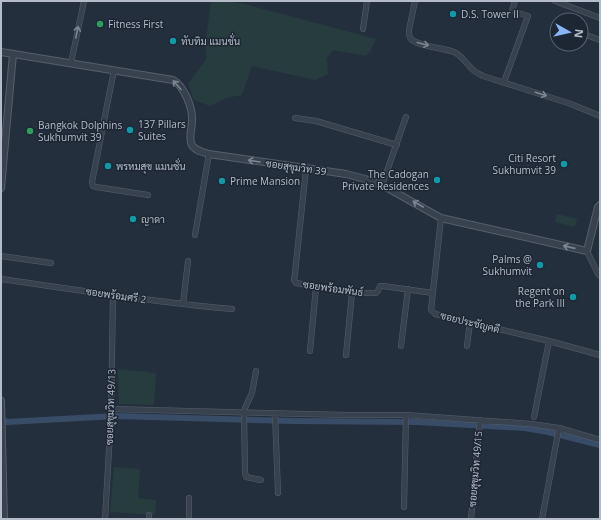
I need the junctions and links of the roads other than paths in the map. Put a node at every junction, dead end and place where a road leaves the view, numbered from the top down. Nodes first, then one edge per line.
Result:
1 (84, 1) edge
2 (367, 1) edge
3 (415, 1) edge
4 (515, 1) edge
5 (555, 1) edge
6 (600, 18) edge
7 (363, 29) dead end
8 (589, 36) edge
9 (600, 40) edge
10 (1, 52) edge
11 (13, 54) junction
12 (71, 63) junction
13 (114, 70) junction
14 (504, 82) junction
15 (600, 116) edge
16 (406, 117) dead end
17 (295, 118) dead end
18 (397, 145) junction
19 (209, 154) junction
20 (2, 168) edge
21 (306, 169) junction
22 (382, 185) junction
23 (1, 188) edge
24 (148, 195) dead end
25 (600, 205) edge
26 (441, 218) junction
27 (194, 235) dead end
28 (587, 251) junction
29 (1, 256) edge
30 (188, 261) dead end
31 (51, 263) dead end
32 (600, 276) edge
33 (1, 279) edge
34 (316, 287) junction
35 (408, 289) junction
36 (352, 293) junction
37 (433, 293) junction
38 (113, 295) junction
39 (183, 304) junction
40 (232, 309) dead end
41 (470, 322) junction
42 (549, 341) junction
43 (401, 346) dead end
44 (467, 346) dead end
45 (310, 351) dead end
46 (346, 355) dead end
47 (600, 355) edge
48 (256, 371) dead end
49 (1, 401) edge
50 (111, 409) junction
51 (244, 413) junction
52 (275, 414) junction
53 (406, 415) junction
54 (534, 418) dead end
55 (480, 420) junction
56 (559, 428) junction
57 (600, 440) edge
58 (262, 480) dead end
59 (278, 493) dead end
60 (189, 498) dead end
61 (404, 507) dead end
62 (4, 519) edge
63 (105, 519) edge
64 (188, 519) edge
65 (470, 519) edge
66 (542, 519) edge

12 -> 1 street
2 - 7 street
3 -> 14 street
4 - 14 street
5 - 6 street
8 - 9 street
10 - 11 street, ซอยสุขุมวิท 39
11 - 12 street, ซอยสุขุมวิท 39
11 - 20 street
12 - 13 street, ซอยสุขุมวิท 39
19 -> 13 street, ซอยสุขุมวิท 39
13 - 24 street
14 -> 15 street
16 - 18 street
17 - 18 street
18 - 22 street
21 -> 19 street, ซอยสุขุมวิท 39
19 - 27 street
20 - 23 street
21 - 22 street, ซอยสุขุมวิท 39
21 - 34 street, ซอยพร้อมพันธ์
26 -> 22 street, ซอยสุขุมวิท 39
25 - 28 street
28 -> 26 street, ซอยสุขุมวิท 39
26 - 37 street, ซอยประชัญคดี
28 - 32 street
29 - 31 street
30 - 39 street
33 - 38 street, ซอยพร้อมศรี 2
34 - 36 street, ซอยพร้อมพันธ์
34 - 45 street
35 - 36 street, ซอยพร้อมพันธ์
35 - 37 street, ซอยพร้อมพันธ์
35 - 43 street
36 - 46 street
37 - 41 street, ซอยประชัญคดี
38 - 39 street, ซอยพร้อมศรี 2
38 - 50 street, ซอยสุขุมวิท 49/13
39 - 40 street, ซอยพร้อมศรี 2
41 - 42 street, ซอยประชัญคดี
41 - 44 street
42 - 47 street, ซอยประชัญคดี
42 - 54 street
48 - 51 street
49 - 62 street
50 - 51 street
50 - 63 street, ซอยสุขุมวิท 49/13
51 - 52 street
51 - 58 street
52 - 53 street
52 - 59 street
53 - 55 street
53 - 61 street
55 - 56 street
55 - 65 street, ซอยสุขุมวิท 49/15
56 - 57 street
56 - 66 street
60 - 64 street

